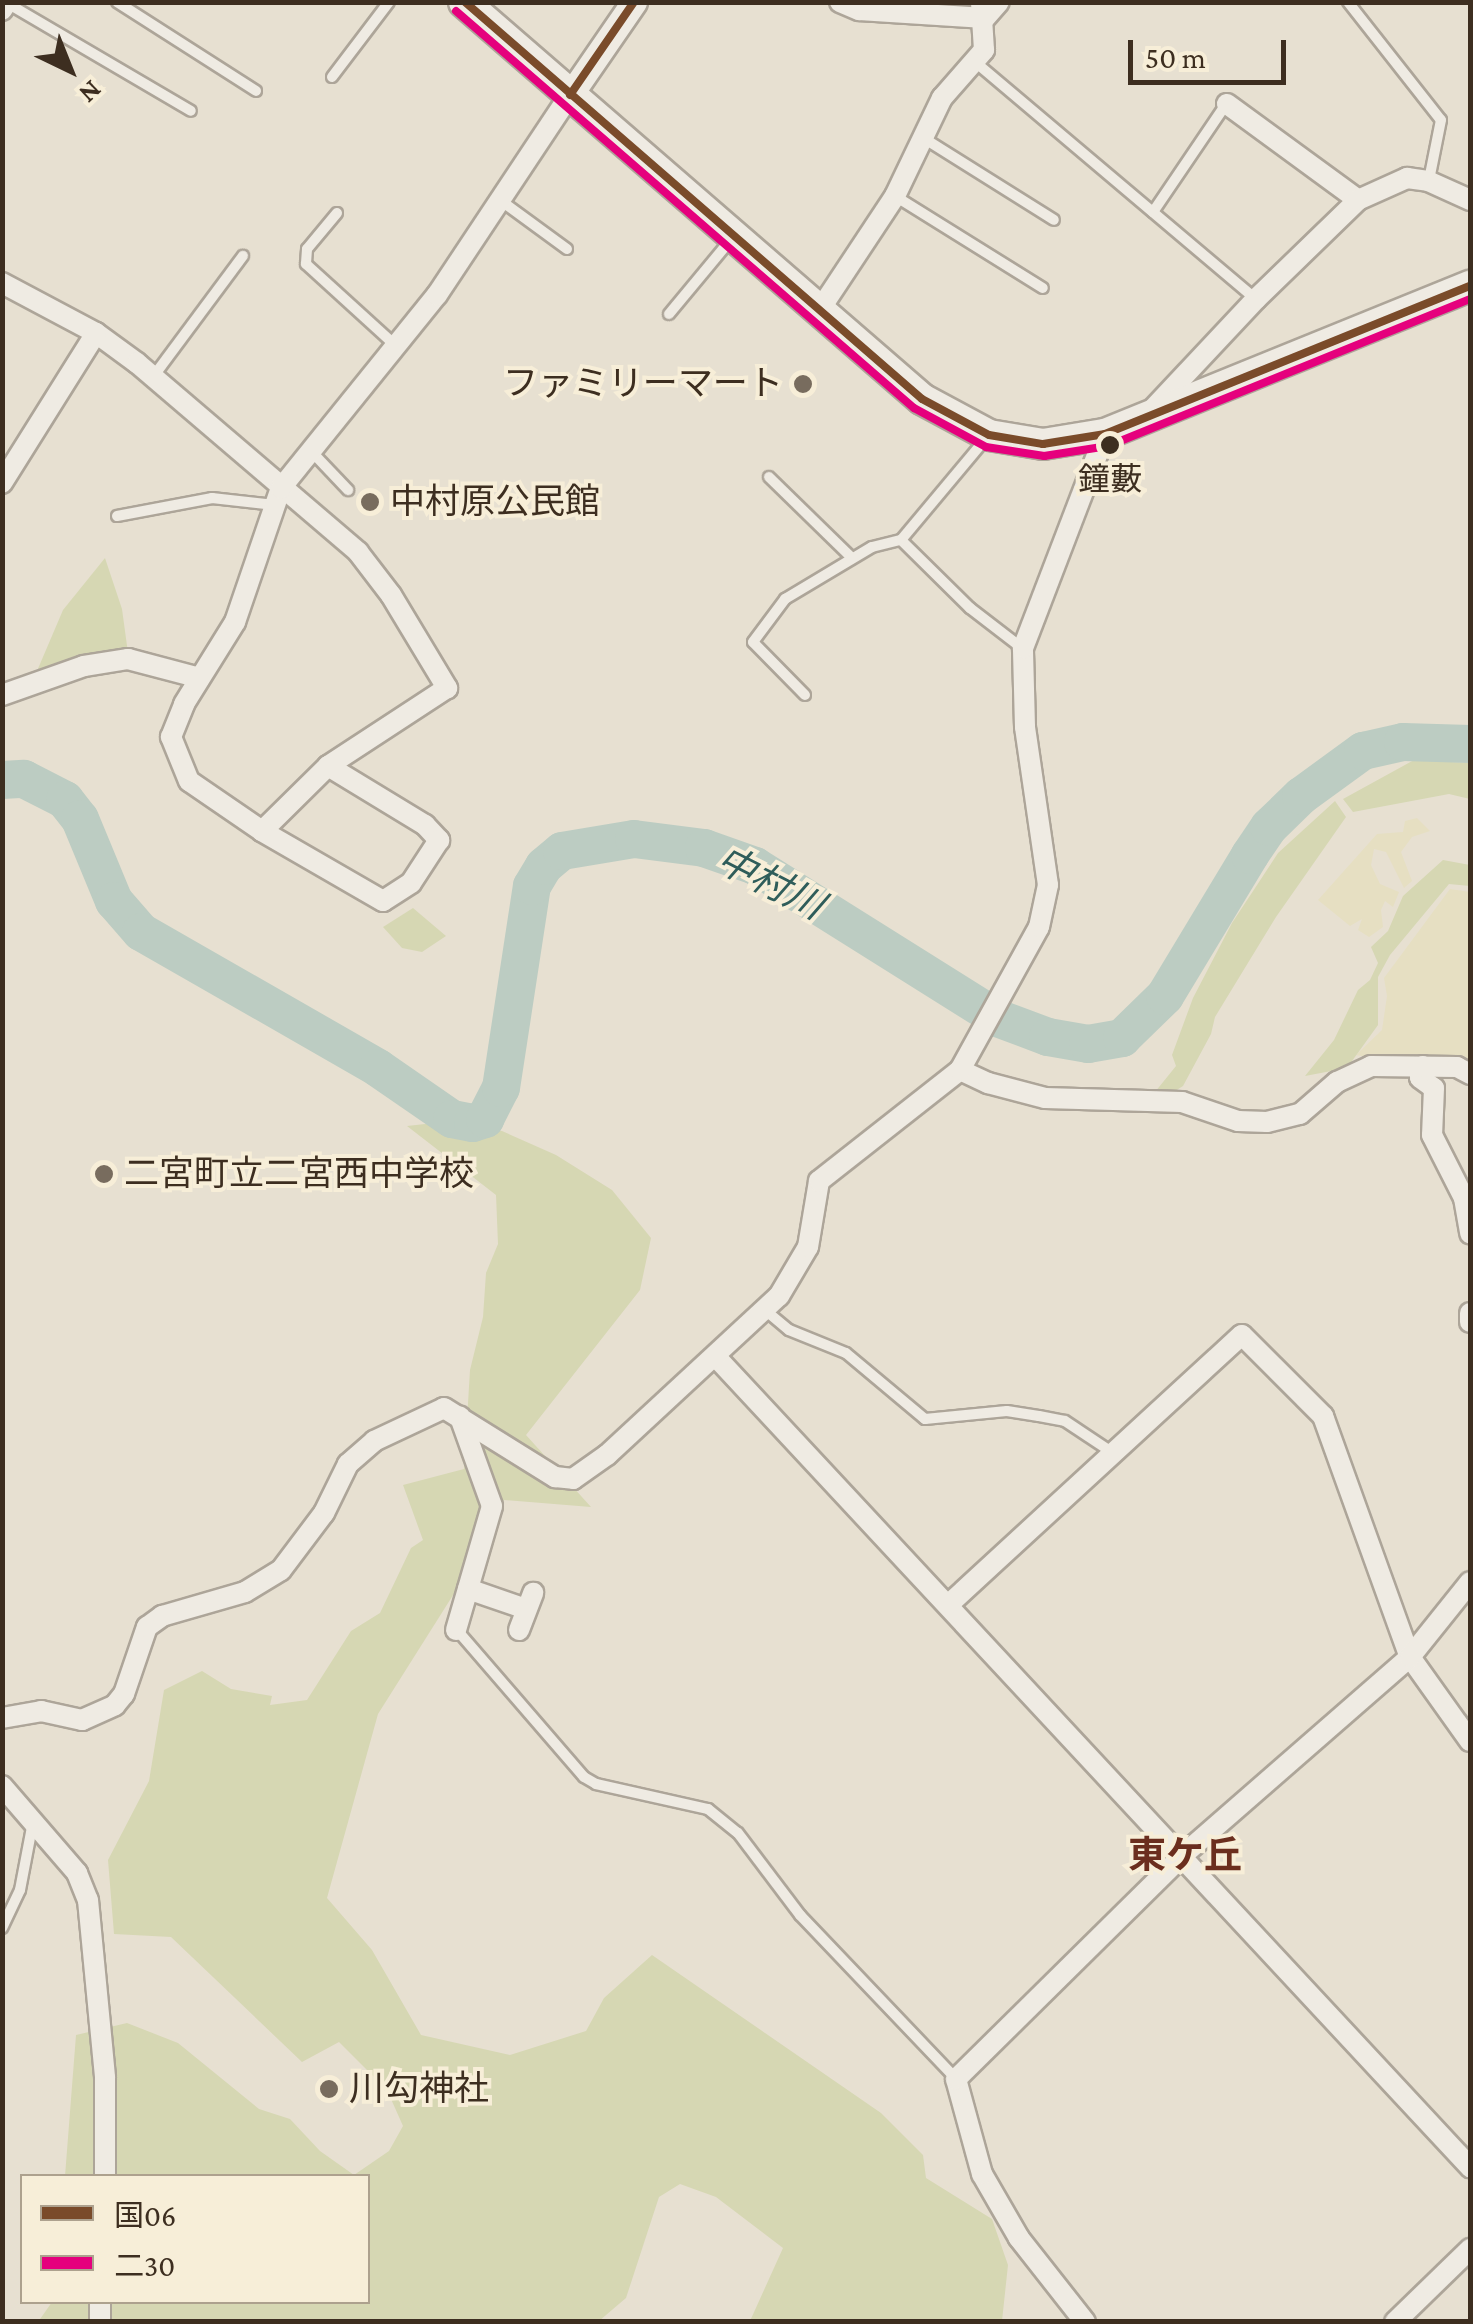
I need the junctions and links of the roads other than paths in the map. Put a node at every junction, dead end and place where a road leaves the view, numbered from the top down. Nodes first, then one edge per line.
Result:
1 (116, 2) edge
2 (389, 2) edge
3 (464, 2) edge
4 (634, 2) edge
5 (840, 2) edge
6 (1348, 2) edge
7 (7, 3) edge
8 (988, 8) edge
9 (2, 10) edge
10 (974, 61) junction
11 (332, 77) dead end
12 (256, 91) dead end
13 (570, 94) junction
14 (1227, 104) joint
15 (191, 111) dead end
16 (925, 139) junction
17 (1428, 182) junction
18 (895, 196) junction
19 (500, 200) junction
20 (1358, 200) junction
21 (1470, 200) edge
22 (1153, 212) junction
23 (338, 213) dead end
24 (1054, 220) dead end
25 (734, 236) junction
26 (567, 249) dead end
27 (243, 256) dead end
28 (2, 283) edge
29 (1470, 286) edge
30 (1043, 288) dead end
31 (1256, 299) junction
32 (819, 311) junction
33 (670, 314) dead end
34 (96, 334) junction
35 (396, 346) junction
36 (153, 376) junction
37 (1144, 418) junction
38 (988, 434) junction
39 (1105, 434) junction
40 (311, 451) junction
41 (769, 477) dead end
42 (2, 482) edge
43 (348, 490) dead end
44 (279, 497) junction
45 (116, 516) dead end
46 (901, 540) junction
47 (852, 558) junction
48 (1023, 648) junction
49 (200, 678) junction
50 (2, 695) edge
51 (806, 695) dead end
52 (328, 766) junction
53 (262, 832) junction
54 (965, 1063) junction
55 (1423, 1066) junction
56 (1470, 1074) edge
57 (1470, 1233) edge
58 (764, 1310) junction
59 (1470, 1313) edge
60 (1470, 1322) edge
61 (716, 1357) junction
62 (460, 1417) junction
63 (1114, 1454) junction
64 (1470, 1582) edge
65 (468, 1589) junction
66 (948, 1605) junction
67 (456, 1630) joint
68 (519, 1630) dead end
69 (1410, 1657) junction
70 (2, 1718) edge
71 (1470, 1741) edge
72 (2, 1786) edge
73 (33, 1822) junction
74 (1183, 1855) junction
75 (2, 1928) edge
76 (956, 2079) junction
77 (1470, 2167) edge
78 (105, 2174) edge
79 (1470, 2248) edge
80 (1085, 2322) edge
81 (1394, 2322) edge

1 - 12 lane
2 - 11 lane
3 - 13 main road
4 - 13 street
5 - 8 street
6 - 17 lane
7 - 9 street
7 - 15 lane
8 - 10 street
10 - 16 street
10 - 22 lane
13 - 19 street
13 - 25 main road
14 - 20 street
14 - 22 lane
16 - 18 street
16 - 24 lane
17 - 20 street
17 - 21 street
18 - 30 lane
18 - 32 street
19 - 26 lane
19 - 35 street
20 - 31 street
22 - 31 lane
23 - 35 lane
25 - 32 main road
25 - 33 lane
27 - 36 lane
28 - 34 street
29 - 37 main road
31 - 37 street
32 - 38 main road
34 - 36 street
34 - 42 street
35 - 40 street
36 - 44 street
37 - 39 main road
38 - 39 main road
38 - 46 lane
39 - 48 street
40 - 43 lane
40 - 44 street
41 - 47 lane
44 - 45 lane
44 - 49 street
44 - 52 street
46 - 47 lane
46 - 48 lane
47 - 51 lane
48 - 54 street
49 - 50 street
49 - 53 street
52 - 53 street
52 - 53 street
54 - 55 street
54 - 58 street
55 - 56 street
55 - 57 street
58 - 61 street
58 - 63 lane
59 - 60 street
61 - 62 street
61 - 66 street
62 - 65 street
62 - 70 street
63 - 66 street
63 - 69 street
64 - 69 street
65 - 67 street
65 - 68 street
66 - 74 street
67 - 76 lane
69 - 71 street
69 - 74 street
72 - 73 street
73 - 75 lane
73 - 78 street
74 - 76 street
74 - 77 street
76 - 80 street
79 - 81 street

